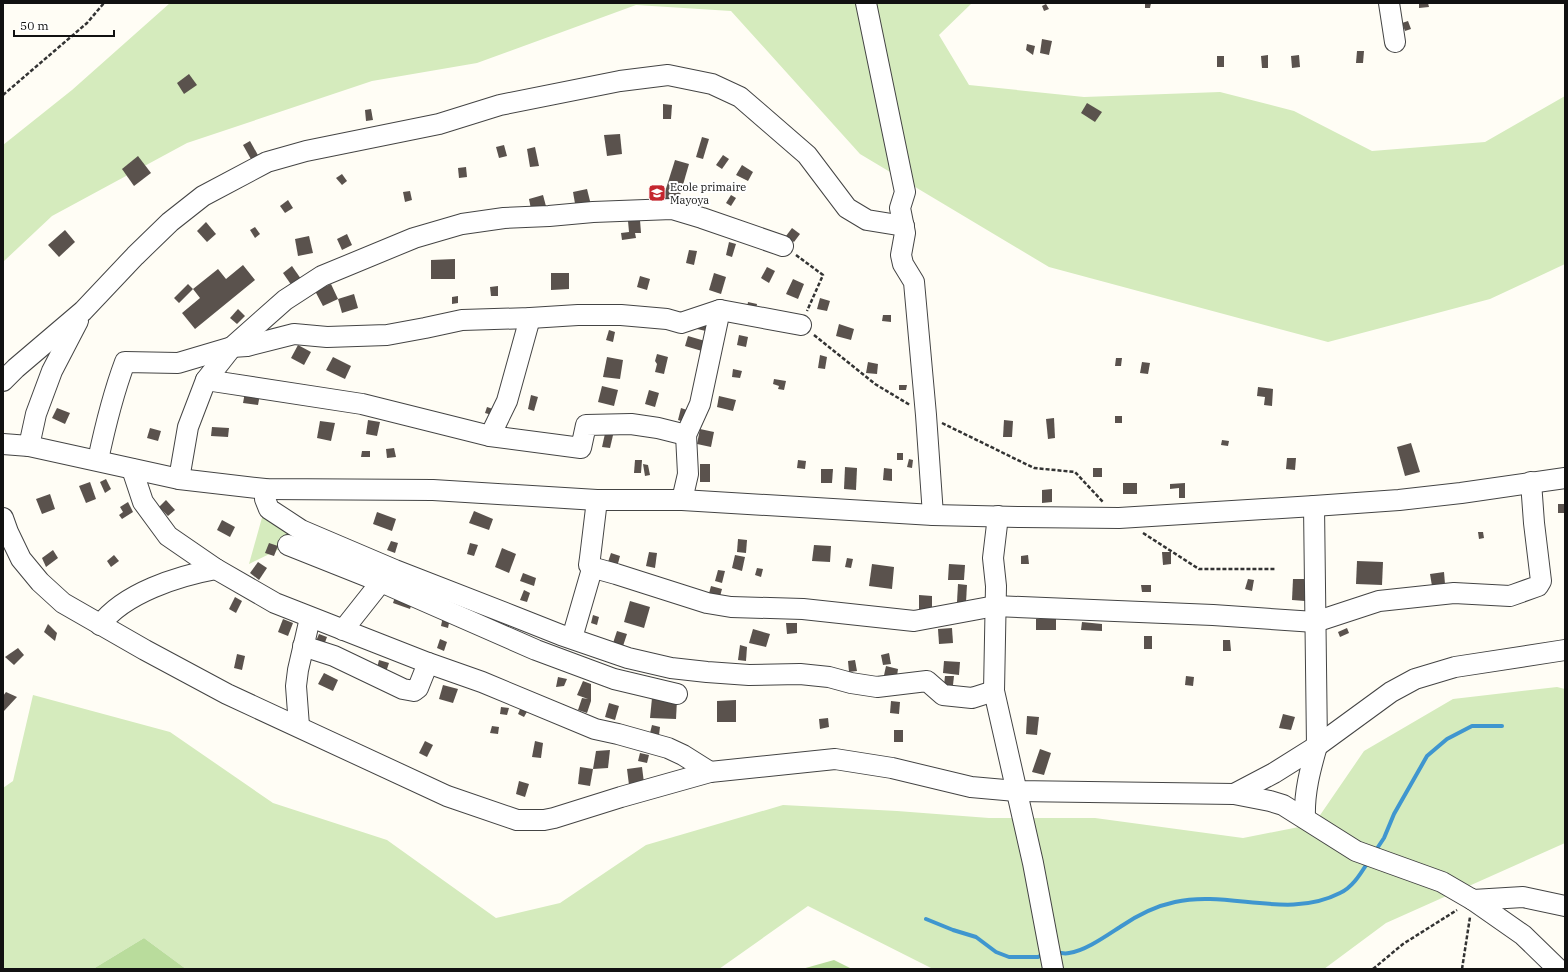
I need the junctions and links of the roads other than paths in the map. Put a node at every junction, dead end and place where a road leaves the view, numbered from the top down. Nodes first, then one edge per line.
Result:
1 (866, 3) edge
2 (1389, 3) edge
3 (1395, 42) dead end
4 (904, 226) junction
5 (783, 246) road end
6 (83, 310) junction
7 (720, 310) junction
8 (530, 318) junction
9 (801, 325) road end
10 (232, 347) junction
11 (206, 380) junction
12 (3, 382) edge
13 (686, 435) junction
14 (490, 436) junction
15 (3, 444) edge
16 (29, 446) junction
17 (98, 460) junction
18 (132, 469) junction
19 (1565, 478) edge
20 (179, 479) junction
21 (1531, 482) junction
22 (265, 489) junction
23 (597, 500) junction
24 (682, 500) junction
25 (1314, 506) junction
26 (933, 515) junction
27 (998, 516) junction
28 (3, 518) edge
29 (288, 545) dead end
30 (216, 569) junction
31 (592, 569) junction
32 (388, 576) junction
33 (995, 606) junction
34 (310, 618) junction
35 (1315, 622) junction
36 (100, 625) junction
37 (343, 630) junction
38 (572, 638) junction
39 (303, 646) junction
40 (1565, 650) edge
41 (428, 663) junction
42 (994, 691) junction
43 (677, 694) dead end
44 (299, 726) junction
45 (1317, 746) junction
46 (710, 772) junction
47 (1016, 791) junction
48 (1234, 794) junction
49 (1305, 818) junction
50 (1473, 900) junction
51 (1565, 906) edge
52 (1053, 969) edge
53 (1558, 969) edge

1 - 4 street
2 - 3 street
4 - 6 street
4 - 26 street
5 - 10 street
6 - 12 street
6 - 16 street
7 - 8 street
7 - 9 street
7 - 13 street
8 - 10 street
8 - 14 street
10 - 11 street
10 - 17 street
11 - 14 street
11 - 20 street
13 - 14 street
13 - 24 street
15 - 16 street
16 - 17 street
17 - 18 street
18 - 20 street
18 - 30 street
19 - 21 street
20 - 22 street
21 - 25 street
21 - 35 street
22 - 23 street
22 - 32 street
23 - 24 street
23 - 31 street
24 - 26 street
25 - 27 street
25 - 35 street
26 - 27 street
27 - 33 street
28 - 36 street
29 - 32 street
30 - 34 street
30 - 36 street
31 - 33 street
31 - 38 street
32 - 37 street
32 - 38 street
32 - 43 street
33 - 35 street
33 - 42 street
34 - 37 street
34 - 39 street
35 - 45 street
36 - 44 street
37 - 41 street
38 - 42 street
39 - 41 street
39 - 44 street
40 - 45 street
41 - 46 street
42 - 47 street
44 - 46 street
45 - 48 street
45 - 49 street
46 - 47 street
47 - 48 street
47 - 52 street
48 - 49 street
49 - 50 street
50 - 51 street
50 - 53 street

